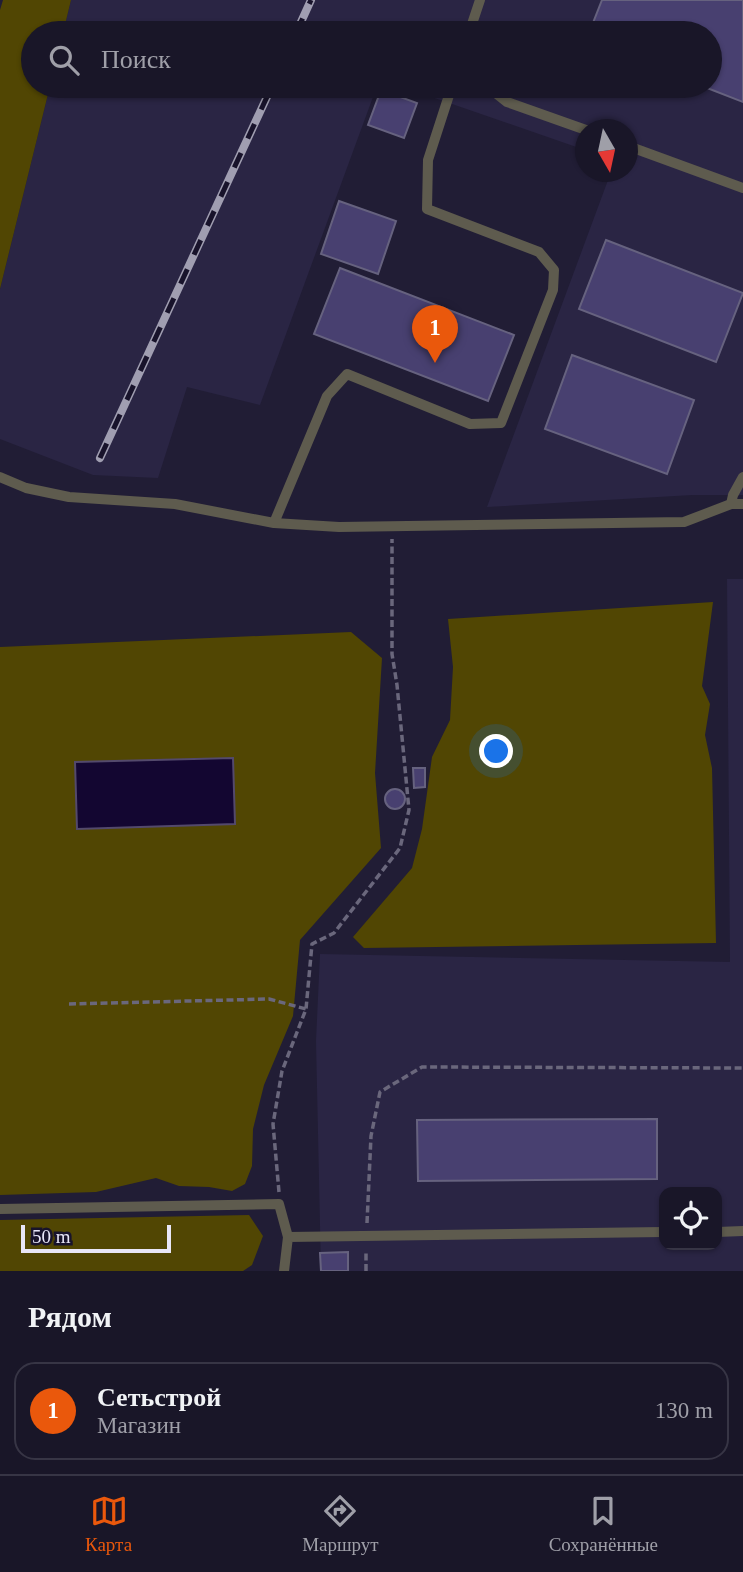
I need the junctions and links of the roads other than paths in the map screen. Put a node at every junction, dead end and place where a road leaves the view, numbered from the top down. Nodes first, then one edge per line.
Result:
1 (480, 0) edge
2 (473, 21) edge
3 (448, 98) edge
4 (502, 98) edge
5 (575, 126) edge
6 (638, 150) edge
7 (743, 188) edge
8 (0, 477) edge
9 (743, 477) edge
10 (737, 504) edge
11 (274, 523) junction
12 (0, 1209) edge
13 (743, 1231) edge
14 (659, 1232) edge
15 (722, 1232) edge
16 (288, 1237) junction
17 (285, 1271) edge

1 - 2 lane
3 - 11 lane
4 - 5 lane
6 - 7 lane
8 - 11 lane
9 - 10 lane
10 - 11 lane
12 - 16 lane
13 - 15 lane
14 - 16 lane
16 - 17 lane

